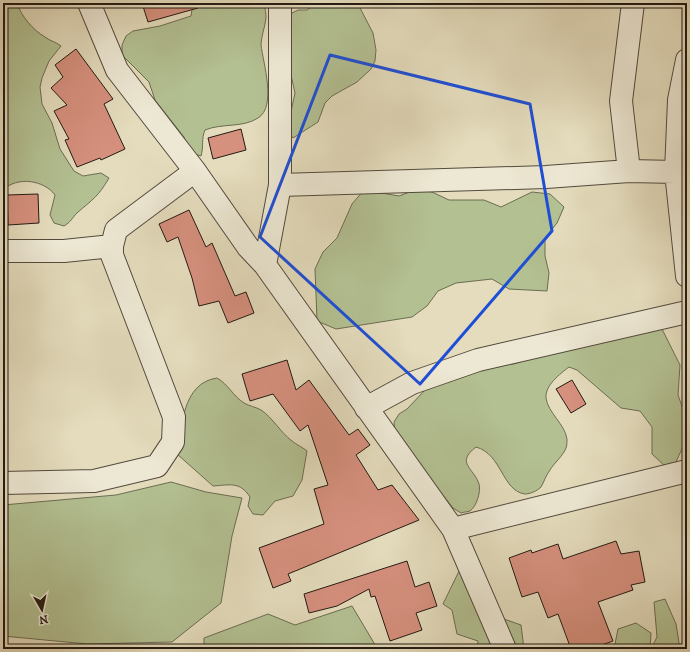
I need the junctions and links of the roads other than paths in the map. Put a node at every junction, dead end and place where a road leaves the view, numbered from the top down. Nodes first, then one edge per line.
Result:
1 (89, 3) edge
2 (280, 3) edge
3 (633, 3) edge
4 (687, 60) edge
5 (195, 171) junction
6 (629, 171) junction
7 (676, 172) junction
8 (280, 184) junction
9 (112, 246) junction
10 (3, 251) edge
11 (265, 265) junction
12 (687, 276) edge
13 (687, 312) edge
14 (366, 408) junction
15 (687, 471) edge
16 (3, 483) edge
17 (454, 529) junction
18 (505, 649) edge

1 - 5 street
2 - 8 street
3 - 6 street
4 - 7 street
5 - 9 street
5 - 11 street
6 - 7 street
6 - 8 street
7 - 12 street
8 - 11 street
9 - 10 street
9 - 16 street
11 - 14 street
13 - 14 street
14 - 17 street
15 - 17 street
17 - 18 street

